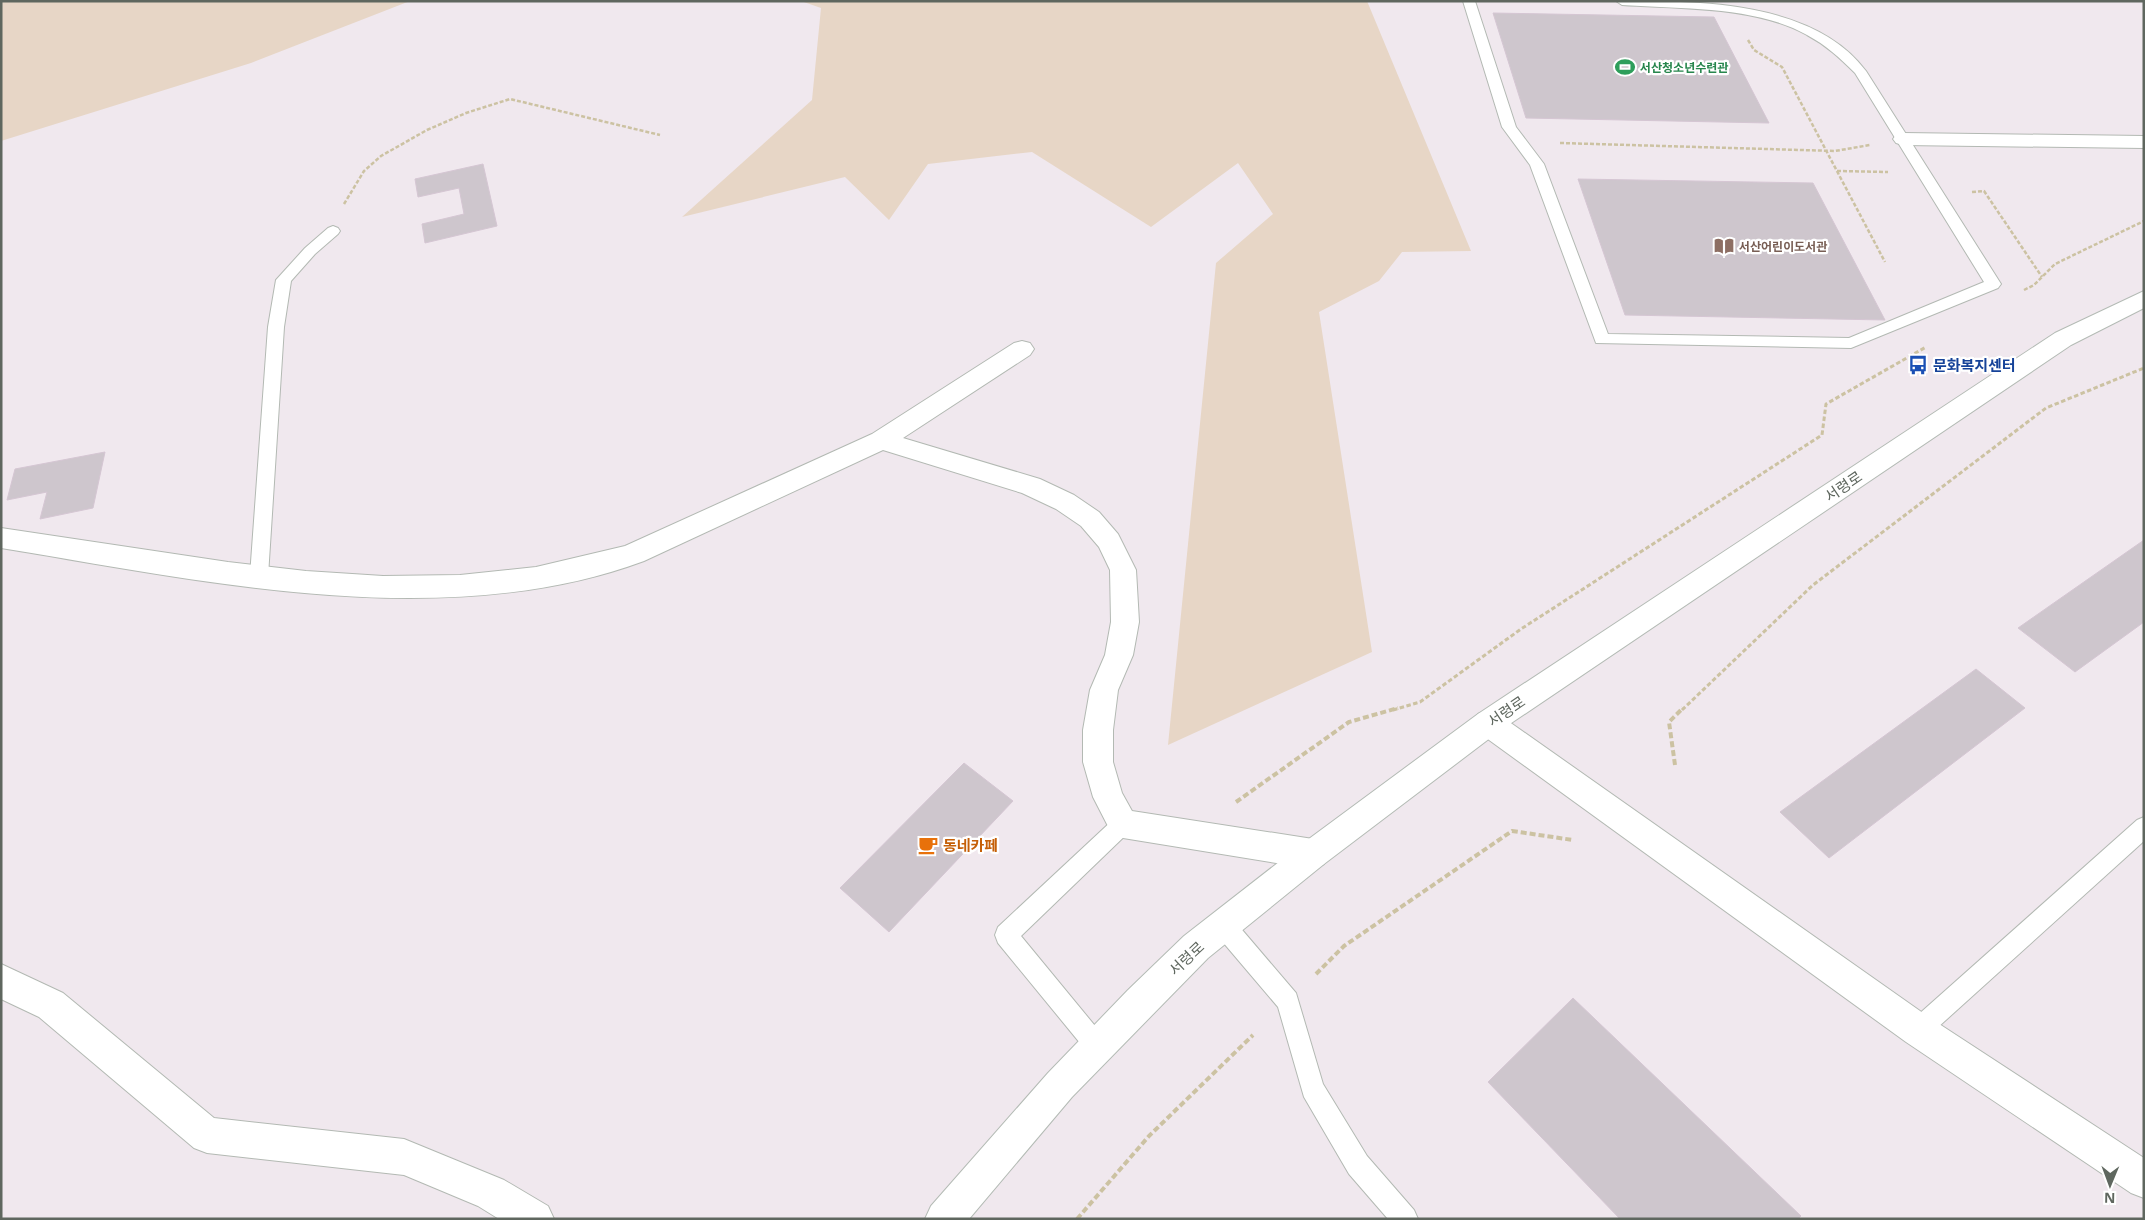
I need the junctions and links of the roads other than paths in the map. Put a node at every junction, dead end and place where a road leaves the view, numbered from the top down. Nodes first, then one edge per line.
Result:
1 (1469, 1) edge
2 (1622, 1) edge
3 (1903, 140) junction
4 (2144, 142) edge
5 (334, 231) road end
6 (2144, 298) edge
7 (1022, 349) dead end
8 (881, 440) junction
9 (1, 538) edge
10 (259, 576) junction
11 (1488, 723) junction
12 (1122, 824) junction
13 (2144, 827) edge
14 (1313, 854) junction
15 (1224, 926) junction
16 (1, 981) edge
17 (1918, 1030) junction
18 (1097, 1046) junction
19 (2144, 1180) edge
20 (535, 1219) edge
21 (944, 1219) edge
22 (1405, 1219) edge

1 - 3 lane
2 - 3 lane
3 - 4 street
5 - 10 lane
6 - 11 street, 서령로
7 - 8 street
8 - 10 street
8 - 12 street
9 - 10 street
11 - 14 street, 서령로
11 - 17 street
12 - 14 street
12 - 18 lane
13 - 17 lane
14 - 15 street, 서령로
15 - 18 street, 서령로
15 - 22 lane
16 - 20 street
17 - 19 street
18 - 21 street, 서령로

